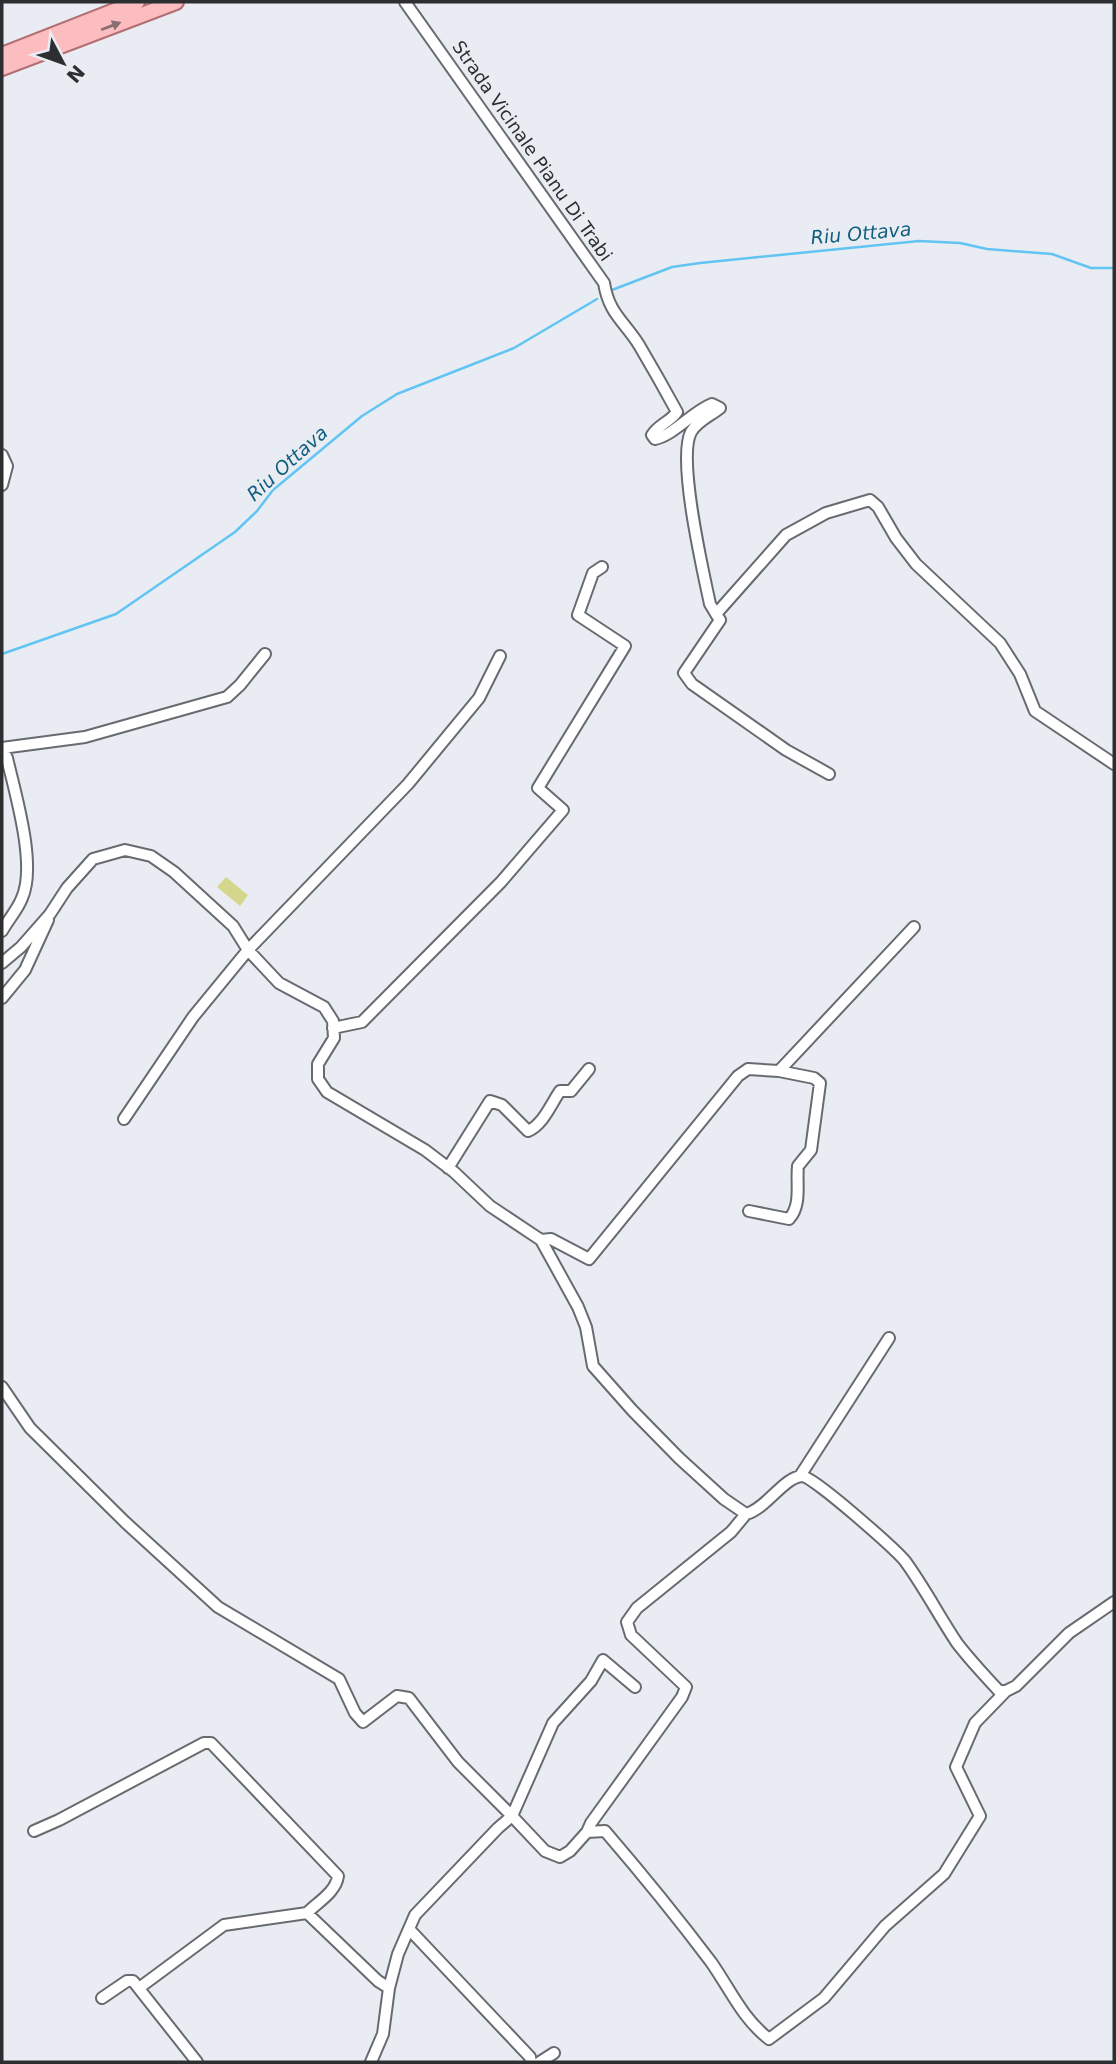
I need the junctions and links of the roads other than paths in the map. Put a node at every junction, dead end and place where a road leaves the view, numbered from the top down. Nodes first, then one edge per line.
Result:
1 (137, 2) edge
2 (176, 2) edge
3 (405, 2) edge
4 (2, 55) edge
5 (2, 68) edge
6 (2, 455) edge
7 (2, 485) edge
8 (603, 567) dead end
9 (716, 614) junction
10 (265, 654) dead end
11 (500, 656) dead end
12 (2, 748) edge
13 (1114, 764) edge
14 (829, 774) dead end
15 (50, 914) junction
16 (914, 927) dead end
17 (2, 931) edge
18 (248, 950) junction
19 (2, 963) edge
20 (2, 998) edge
21 (333, 1028) junction
22 (589, 1069) dead end
23 (779, 1071) junction
24 (124, 1119) dead end
25 (449, 1168) junction
26 (749, 1211) dead end
27 (541, 1240) junction
28 (889, 1338) dead end
29 (2, 1387) edge
30 (800, 1476) junction
31 (746, 1514) junction
32 (1114, 1602) edge
33 (635, 1687) dead end
34 (1006, 1691) junction
35 (512, 1816) junction
36 (34, 1831) dead end
37 (587, 1832) junction
38 (307, 1913) junction
39 (409, 1928) junction
40 (389, 1988) junction
41 (139, 1989) junction
42 (102, 1998) dead end
43 (554, 2053) dead end
44 (197, 2062) edge
45 (371, 2062) edge
46 (531, 2062) edge
47 (540, 2062) edge

1 - 4 main road
5 -> 2 main road
3 - 9 street, Strada Vicinale Pianu Di Trabi
6 - 7 street
8 - 21 street
9 - 13 street
9 - 14 street
10 - 12 street
11 - 18 street
12 - 17 street
15 - 18 street
15 - 19 street
15 - 20 street
16 - 23 street
18 - 21 street
18 - 24 street
21 - 25 street
22 - 25 street
23 - 26 street
23 - 27 street
25 - 27 street
27 - 31 street
28 - 30 street
29 - 35 street
30 - 31 street
30 - 34 street
31 - 37 street
32 - 34 street
33 - 35 street
34 - 37 street
35 - 37 street
35 - 39 street
36 - 38 street
38 - 40 street
38 - 41 street
39 - 40 street
39 - 46 street
40 - 45 street
41 - 42 street
41 - 44 street
43 - 47 street

